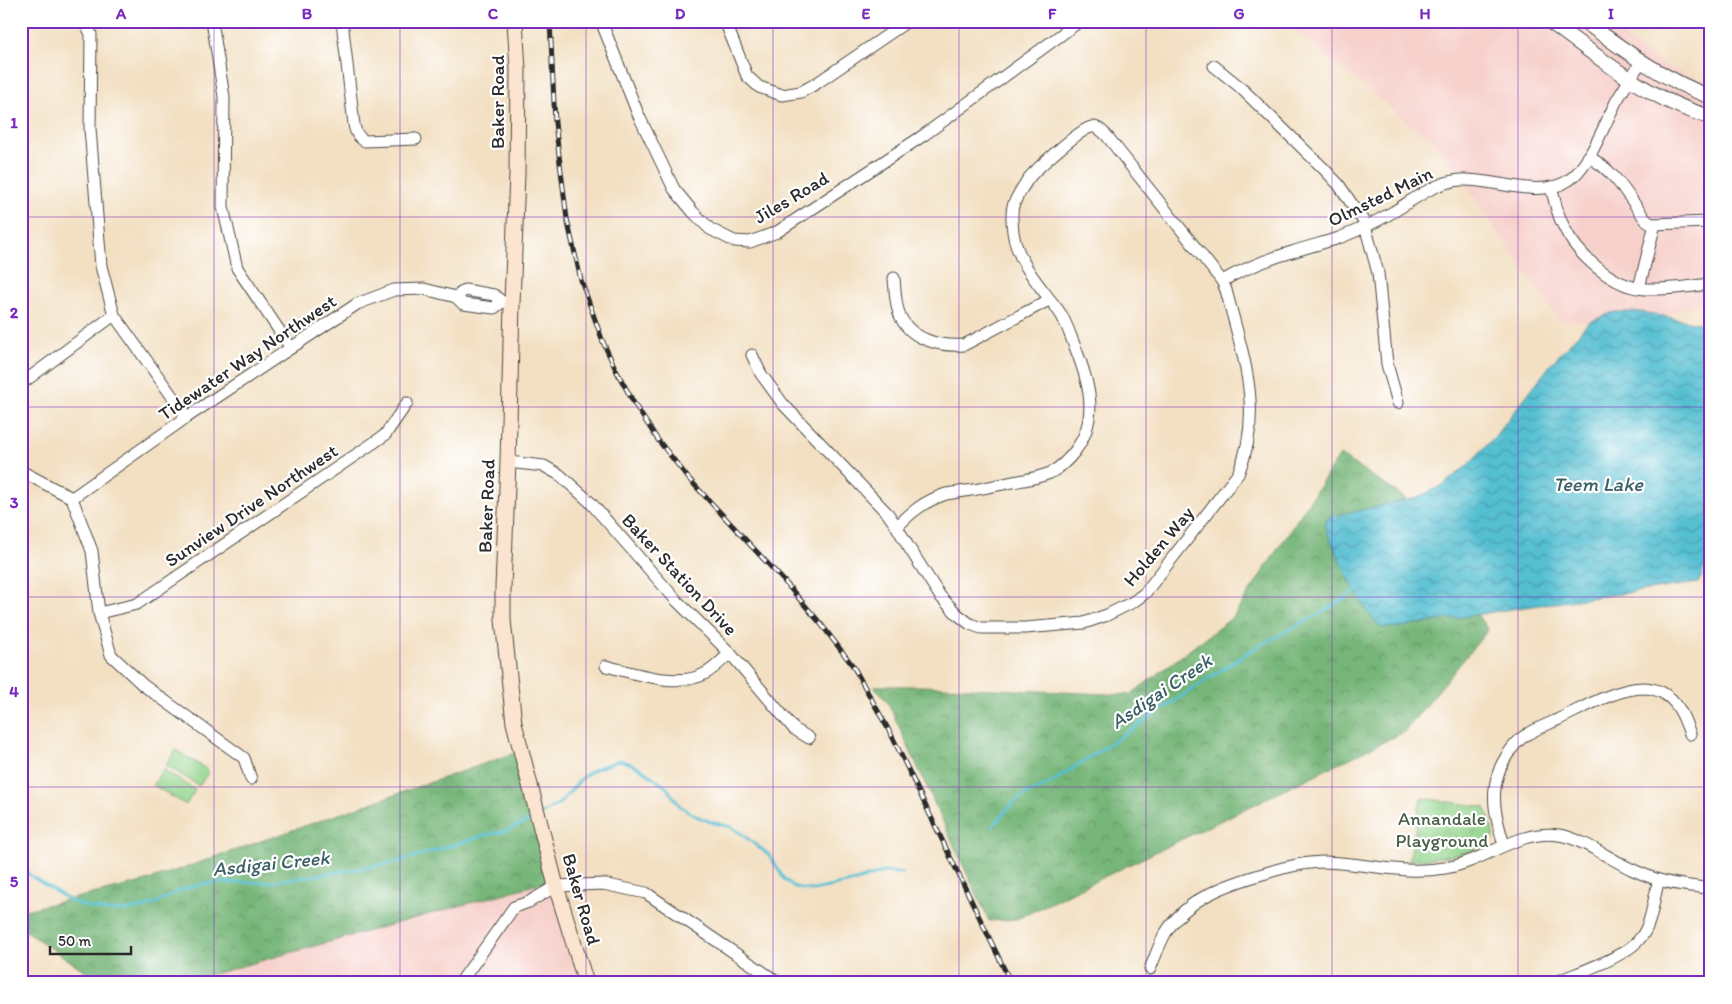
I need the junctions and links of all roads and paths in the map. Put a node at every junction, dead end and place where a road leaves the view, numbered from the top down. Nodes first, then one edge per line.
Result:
1 (84, 21) edge
2 (212, 21) edge
3 (342, 21) edge
4 (515, 21) edge
5 (601, 21) edge
6 (725, 21) edge
7 (908, 21) edge
8 (1080, 21) edge
9 (1549, 21) edge
10 (1584, 21) edge
11 (1641, 62) junction
12 (1214, 66) dead end
13 (1630, 78) junction
14 (1711, 96) edge
15 (1711, 116) edge
16 (416, 139) dead end
17 (1588, 156) junction
18 (1551, 187) junction
19 (1711, 222) edge
20 (1655, 224) junction
21 (1366, 225) junction
22 (894, 278) dead end
23 (1222, 281) junction
24 (1711, 284) edge
25 (1639, 288) junction
26 (1049, 300) junction
27 (507, 302) junction
28 (114, 315) junction
29 (291, 348) junction
30 (752, 355) dead end
31 (21, 384) edge
32 (407, 403) dead end
33 (1398, 403) dead end
34 (188, 417) junction
35 (508, 462) junction
36 (21, 471) edge
37 (72, 498) junction
38 (897, 527) junction
39 (99, 613) junction
40 (730, 653) junction
41 (606, 666) dead end
42 (1690, 734) dead end
43 (809, 738) dead end
44 (251, 778) dead end
45 (1504, 845) junction
46 (1659, 880) junction
47 (556, 886) junction
48 (1711, 889) edge
49 (1150, 969) dead end
50 (460, 983) edge
51 (586, 983) edge
52 (779, 983) edge
53 (1554, 983) edge

1 - 28 street
2 - 29 street
3 - 16 street
4 - 27 main road, Baker Road
5 - 8 street, Jiles Road
6 - 7 street
9 - 13 street
10 - 11 street
11 - 13 street, Olmsted Main
11 - 14 street
12 - 21 street
13 - 15 street
13 - 17 street, Olmsted Main
17 - 18 street, Olmsted Main
17 - 20 street
18 - 21 street, Olmsted Main
18 - 25 street
19 - 20 street
20 - 25 street
21 - 23 street, Olmsted Main
21 - 33 street
22 - 26 street
23 - 26 street, Holden Way
23 - 38 street, Holden Way
24 - 25 street
26 - 38 street
27 - 29 street, Tidewater Way Northwest
27 - 35 main road, Baker Road
28 - 31 street
28 - 34 street
29 - 34 street, Tidewater Way Northwest
30 - 38 street, Holden Way
32 - 39 street, Sunview Drive Northwest
34 - 37 street, Tidewater Way Northwest
35 - 40 street, Baker Station Drive
35 - 47 main road, Baker Road
36 - 37 street
37 - 39 street
39 - 44 street
40 - 41 street
40 - 43 street, Baker Station Drive
42 - 45 street
45 - 46 street
45 - 49 street
46 - 48 street
46 - 53 street
47 - 50 street
47 - 51 main road, Baker Road
47 - 52 street

